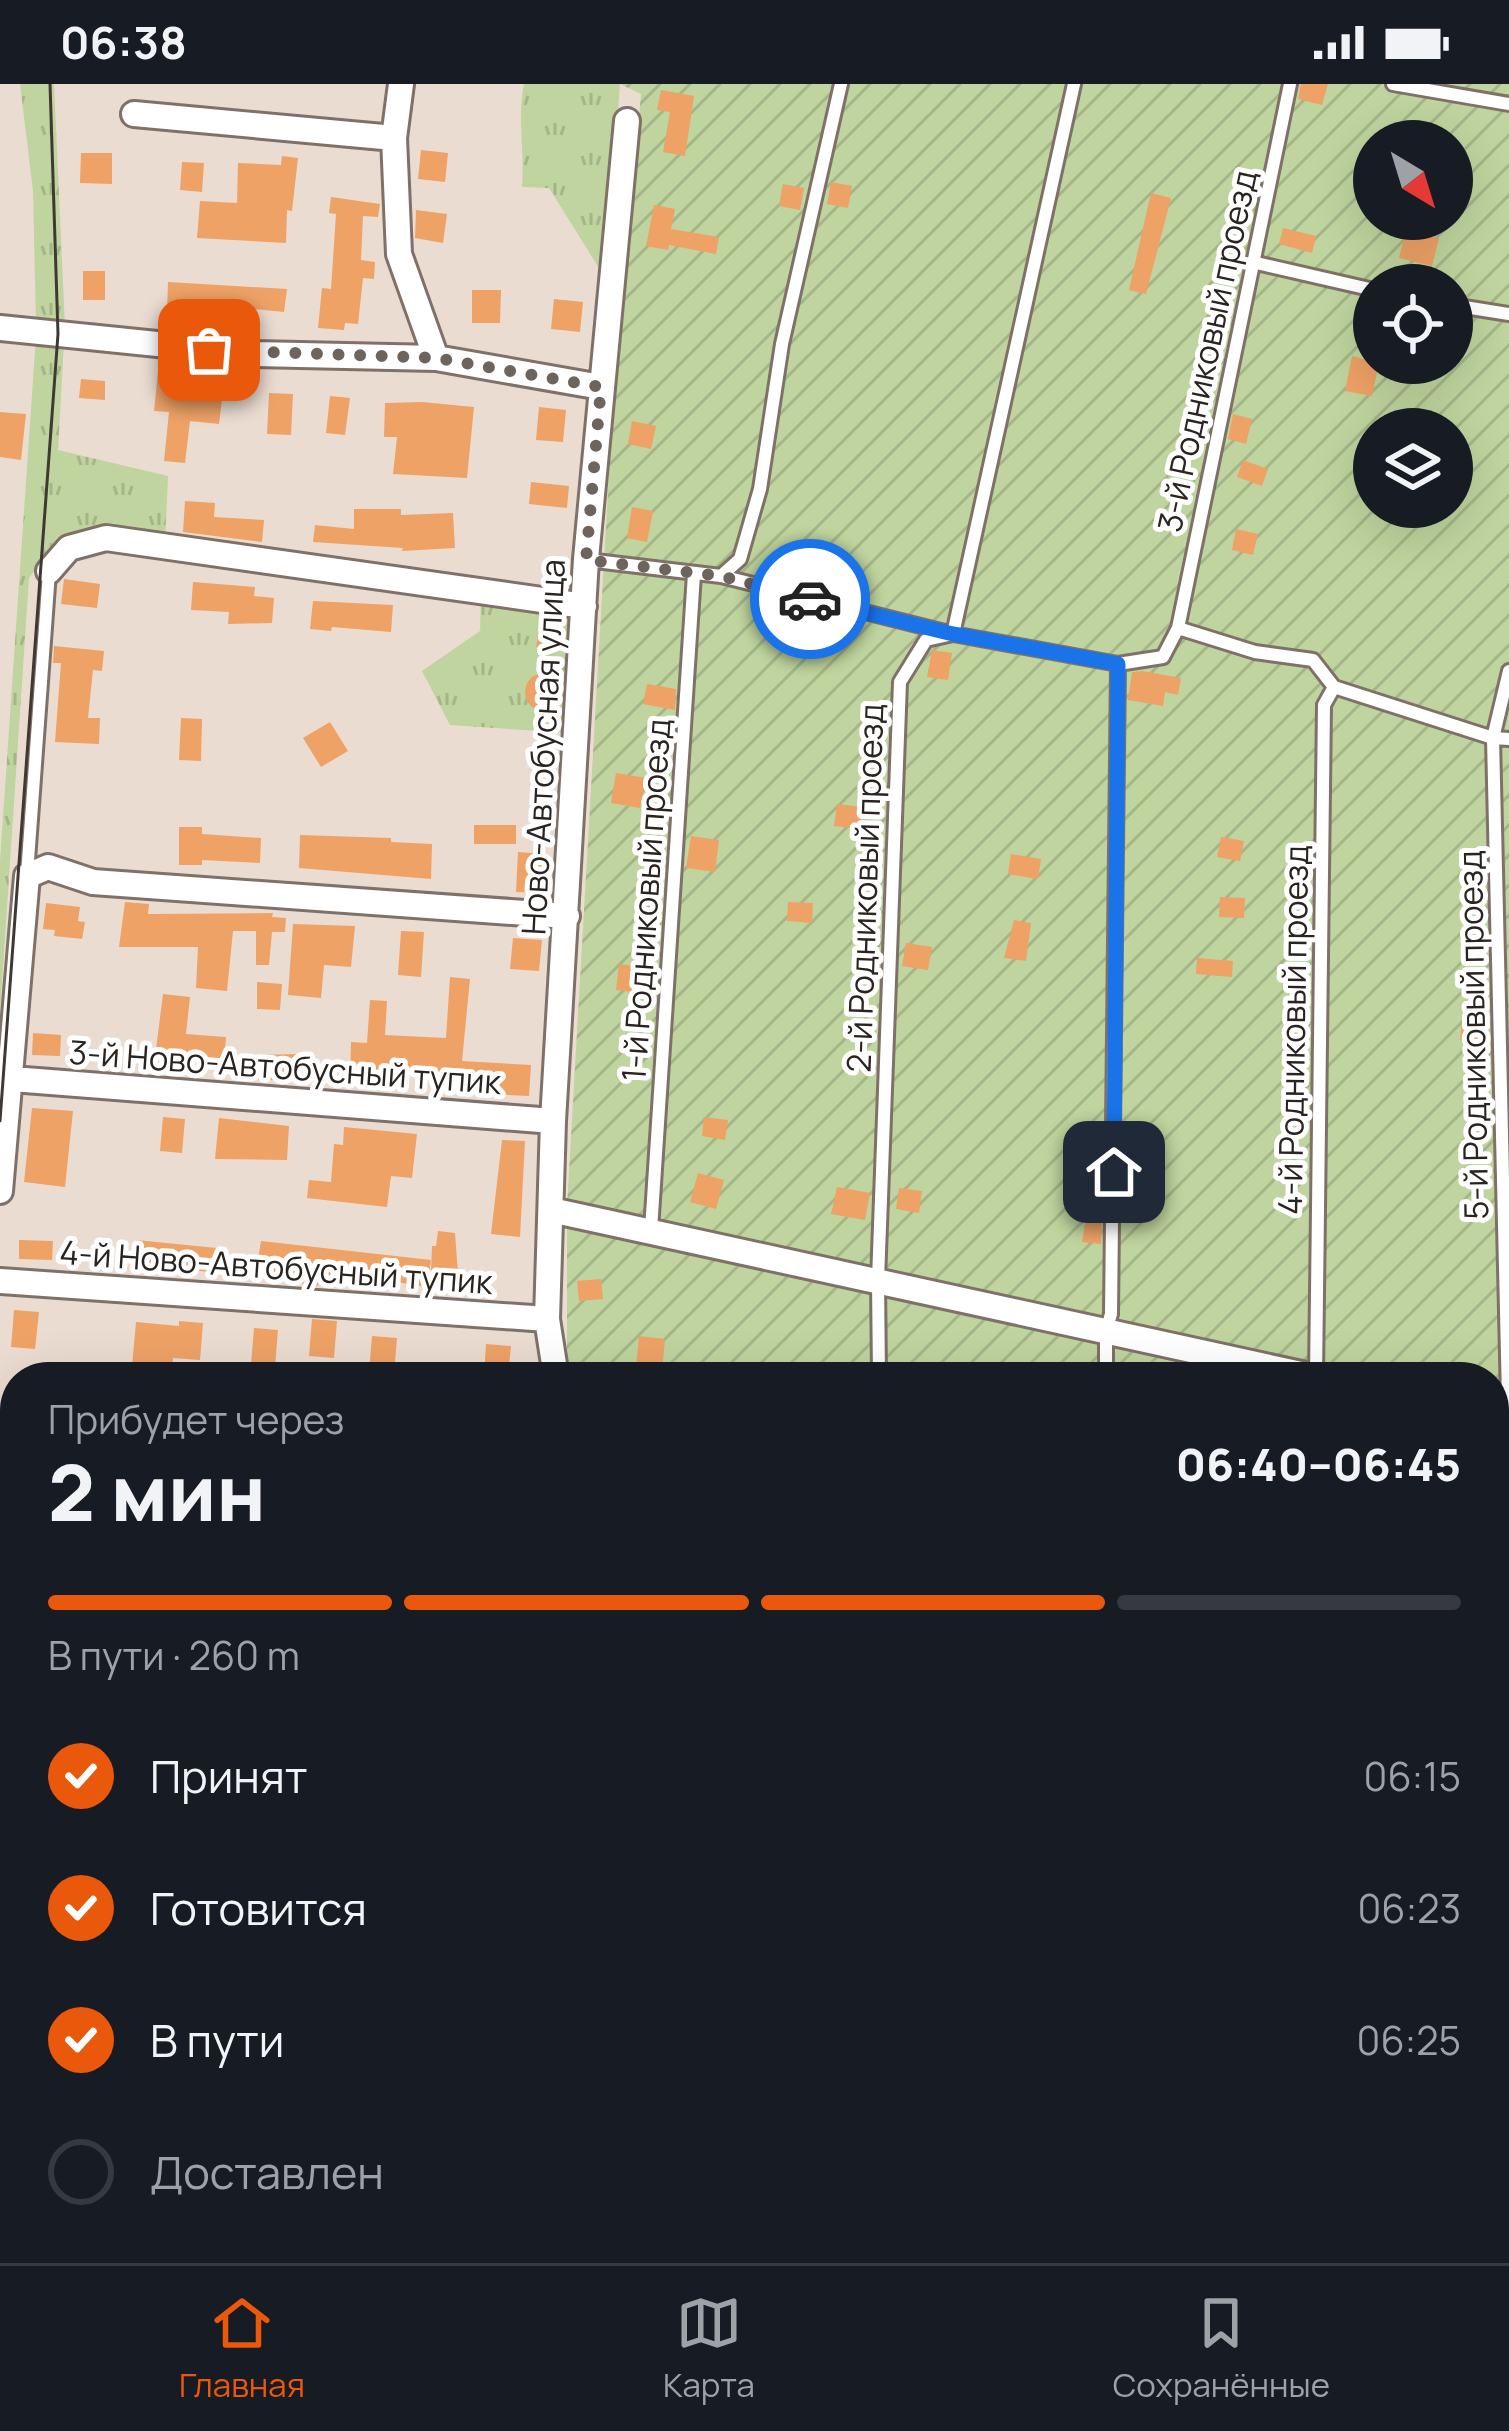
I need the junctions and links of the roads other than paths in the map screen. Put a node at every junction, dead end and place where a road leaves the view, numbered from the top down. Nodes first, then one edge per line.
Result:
1 (401, 84) edge
2 (841, 84) edge
3 (1074, 84) edge
4 (1290, 84) edge
5 (1393, 84) edge
6 (1509, 104) edge
7 (134, 114) dead end
8 (627, 121) dead end
9 (394, 138) junction
10 (1252, 262) junction
11 (1353, 285) edge
12 (1473, 308) edge
13 (1509, 314) edge
14 (0, 328) edge
15 (436, 358) junction
16 (601, 387) junction
17 (586, 560) junction
18 (50, 571) joint
19 (694, 574) junction
20 (721, 576) junction
21 (584, 606) junction
22 (1178, 628) junction
23 (953, 634) junction
24 (1118, 664) junction
25 (1509, 671) edge
26 (1334, 687) junction
27 (1493, 737) junction
28 (1509, 739) edge
29 (27, 875) junction
30 (567, 916) junction
31 (1504, 975) edge
32 (12, 1079) junction
33 (553, 1121) junction
34 (0, 1191) edge
35 (551, 1210) junction
36 (651, 1230) junction
37 (878, 1280) junction
38 (0, 1281) edge
39 (548, 1319) junction
40 (1106, 1330) junction
41 (554, 1362) edge
42 (879, 1362) edge
43 (1106, 1362) edge
44 (1249, 1362) edge
45 (1316, 1362) edge
46 (1508, 1362) edge

1 - 9 street
2 - 20 lane
3 - 23 lane
4 - 10 lane, 3-й Родниковый проезд
5 - 6 lane
7 - 9 street
8 - 16 street, Ново-Автобусная улица
9 - 15 street
10 - 11 lane
10 - 22 lane, 3-й Родниковый проезд
12 - 13 lane
14 - 15 street
15 - 16 street
16 - 17 street, Ново-Автобусная улица
17 - 19 lane
17 - 21 street, Ново-Автобусная улица
18 - 21 street
18 - 29 lane
19 - 20 lane
19 - 36 lane, 1-й Родниковый проезд
20 - 23 lane
21 - 30 street, Ново-Автобусная улица
22 - 24 lane
22 - 26 lane
23 - 24 lane
23 - 37 lane, 2-й Родниковый проезд
24 - 40 lane
25 - 27 lane, 5-й Родниковый проезд
26 - 27 lane
26 - 45 lane, 4-й Родниковый проезд
27 - 28 lane
27 - 31 lane, 5-й Родниковый проезд
29 - 30 street
29 - 32 street
30 - 33 street, Ново-Автобусная улица
31 - 46 lane, 5-й Родниковый проезд
32 - 33 street, 3-й Ново-Автобусный тупик
32 - 34 street
33 - 35 street, Ново-Автобусная улица
35 - 36 street
35 - 39 street, Ново-Автобусная улица
36 - 37 street
37 - 40 street
37 - 42 lane, 2-й Родниковый проезд
38 - 39 street, 4-й Ново-Автобусный тупик
39 - 41 street, Ново-Автобусная улица
40 - 43 lane
40 - 44 street

